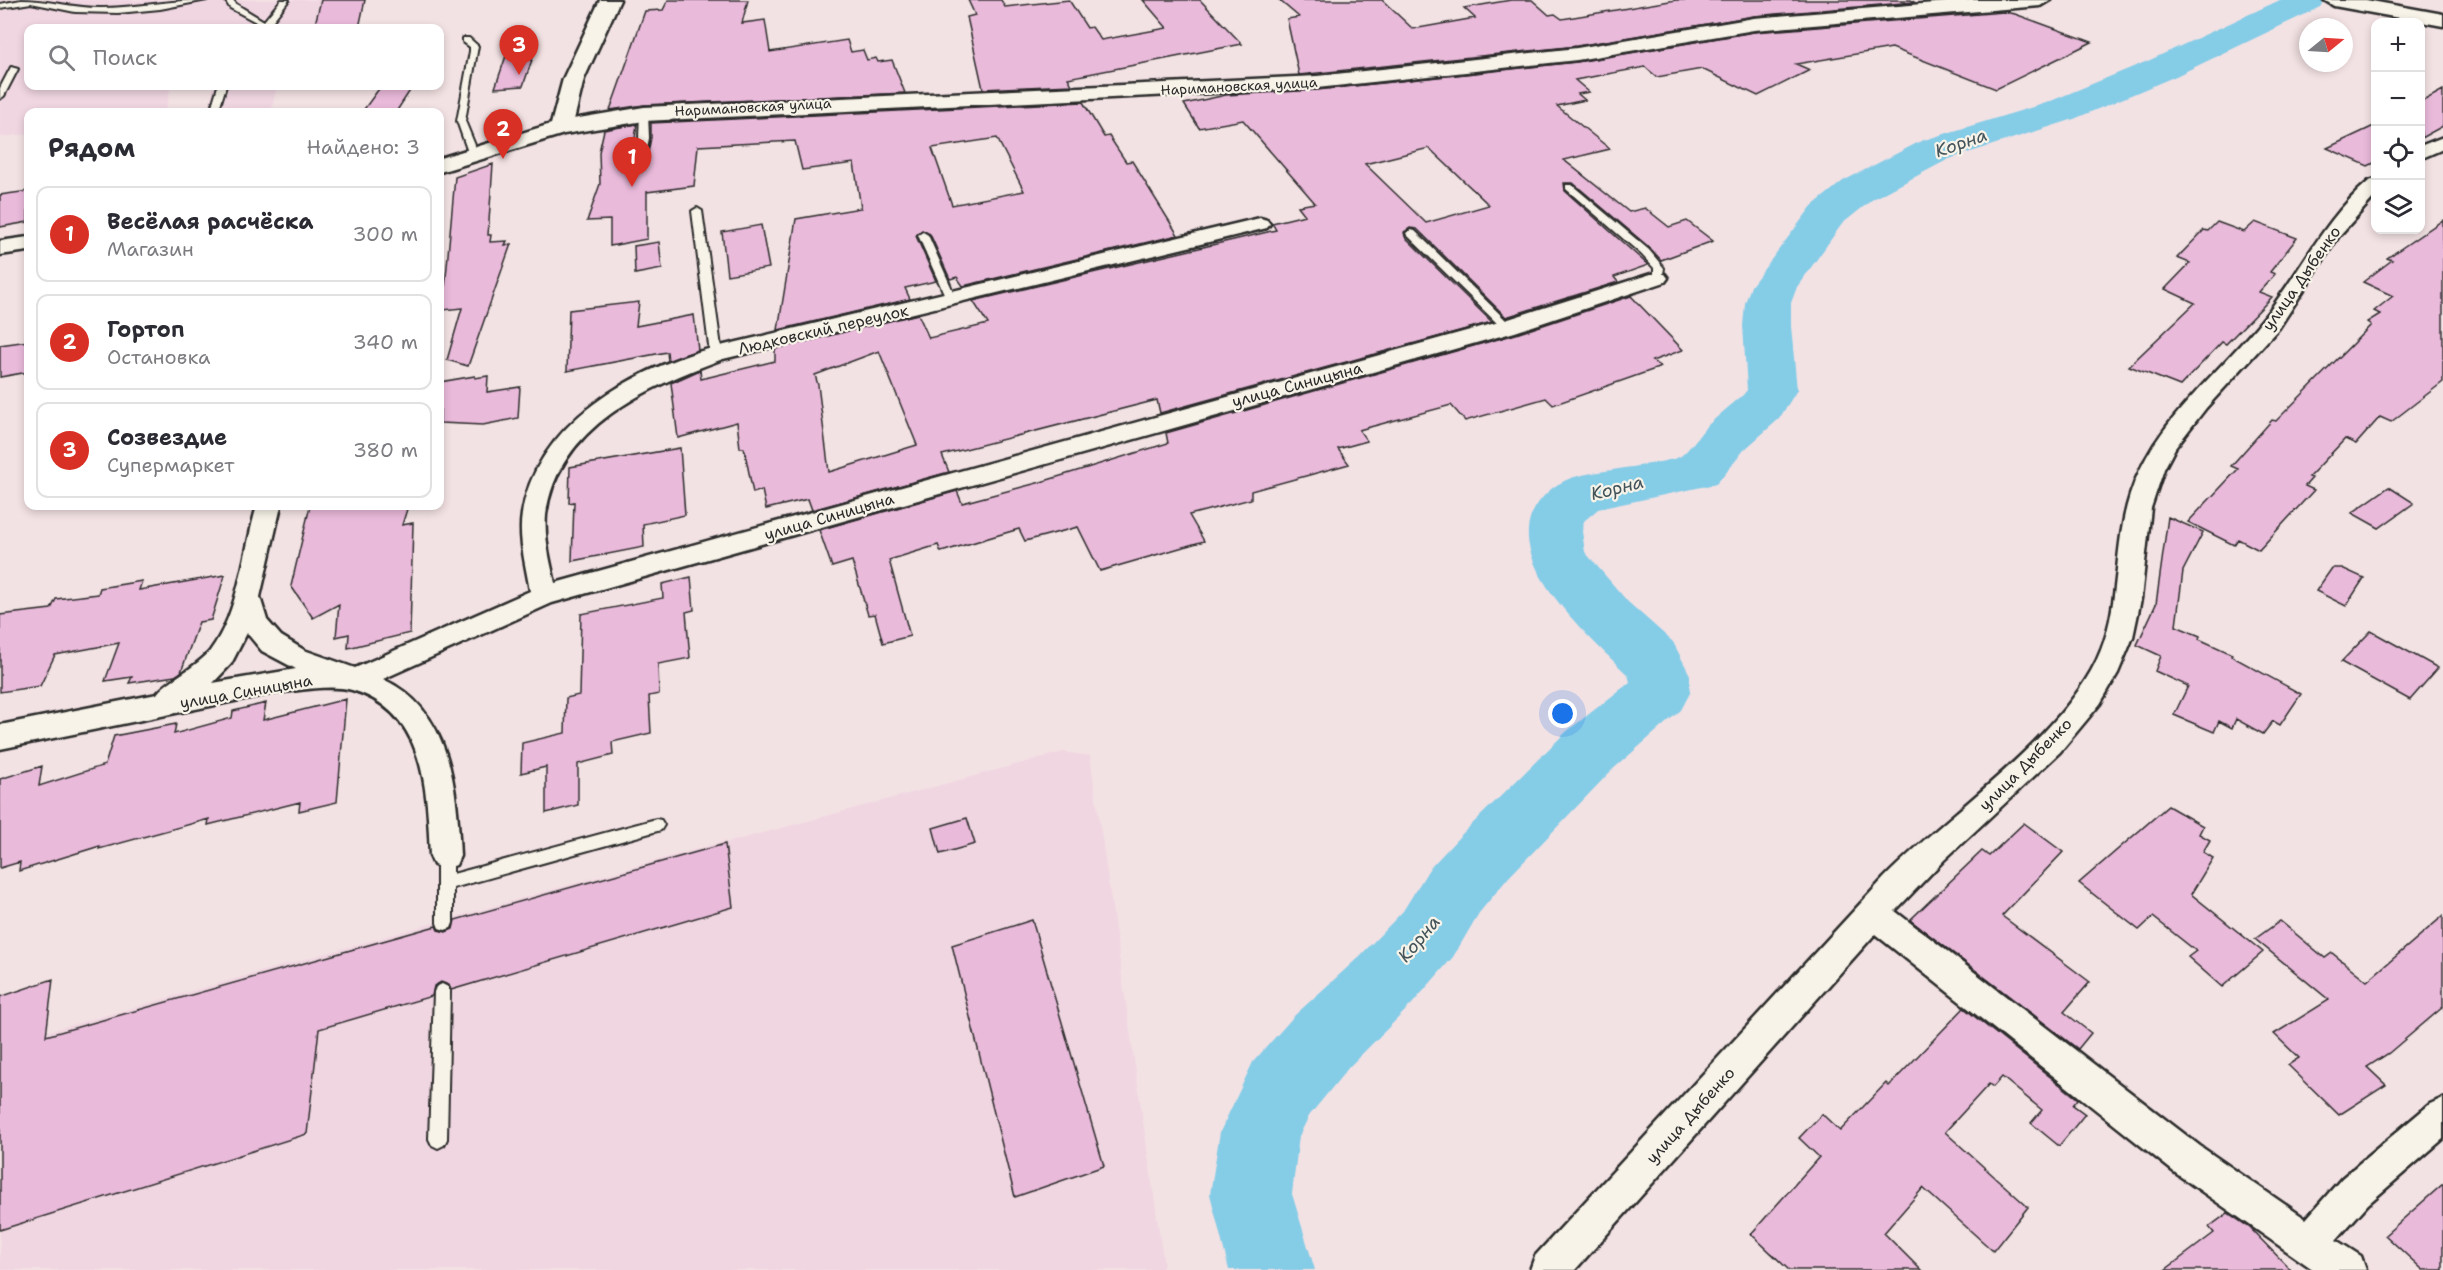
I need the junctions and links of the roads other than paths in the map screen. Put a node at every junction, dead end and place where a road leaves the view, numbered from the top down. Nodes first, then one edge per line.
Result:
1 (34, 0) edge
2 (203, 0) edge
3 (229, 0) edge
4 (285, 0) edge
5 (610, 0) edge
6 (2040, 0) edge
7 (2341, 1) edge
8 (0, 6) edge
9 (2396, 18) edge
10 (2443, 20) edge
11 (261, 24) edge
12 (266, 24) edge
13 (2425, 28) edge
14 (2443, 35) edge
15 (466, 40) dead end
16 (14, 69) dead end
17 (221, 90) edge
18 (0, 96) edge
19 (215, 108) edge
20 (644, 114) junction
21 (561, 129) junction
22 (2443, 142) edge
23 (2425, 151) edge
24 (474, 155) junction
25 (444, 164) edge
26 (638, 167) dead end
27 (1569, 187) dead end
28 (2371, 190) edge
29 (697, 211) dead end
30 (1260, 224) dead end
31 (1411, 233) dead end
32 (923, 235) dead end
33 (24, 245) edge
34 (0, 248) edge
35 (1658, 278) joint
36 (951, 298) junction
37 (1507, 327) junction
38 (716, 354) junction
39 (268, 510) edge
40 (544, 596) junction
41 (247, 597) junction
42 (357, 679) junction
43 (137, 711) junction
44 (0, 737) edge
45 (656, 825) dead end
46 (446, 869) junction
47 (1874, 914) junction
48 (445, 923) dead end
49 (442, 993) dead end
50 (2443, 1116) edge
51 (438, 1139) dead end
52 (2310, 1244) junction
53 (1549, 1270) edge
54 (2347, 1270) edge

1 - 2 lane
1 - 8 lane
3 - 11 lane
4 - 12 lane
5 - 21 main road
6 - 20 main road, Наримановская улица
7 - 9 main road
7 - 10 main road
13 - 14 main road
15 - 24 lane
16 - 18 lane
17 - 19 lane
20 - 21 main road, Наримановская улица
20 - 26 lane
21 - 24 main road, Наримановская улица
22 - 23 street
24 - 25 main road, Наримановская улица
27 - 35 lane
28 - 47 street, улица Дыбенко
29 - 38 lane
30 - 36 street, Людковский переулок
31 - 37 lane
32 - 36 lane
33 - 34 main road
35 - 37 street, улица Синицына
36 - 38 street, Людковский переулок
37 - 40 street, улица Синицына
38 - 40 street, Людковский переулок
39 - 41 street
40 - 42 street, улица Синицына
41 - 42 street
41 - 43 street
42 - 43 street, улица Синицына
42 - 46 street
43 - 44 street, улица Синицына
45 - 46 lane
46 - 48 lane
47 - 52 street
47 - 53 street, улица Дыбенко
49 - 51 lane
50 - 52 street
52 - 54 street

